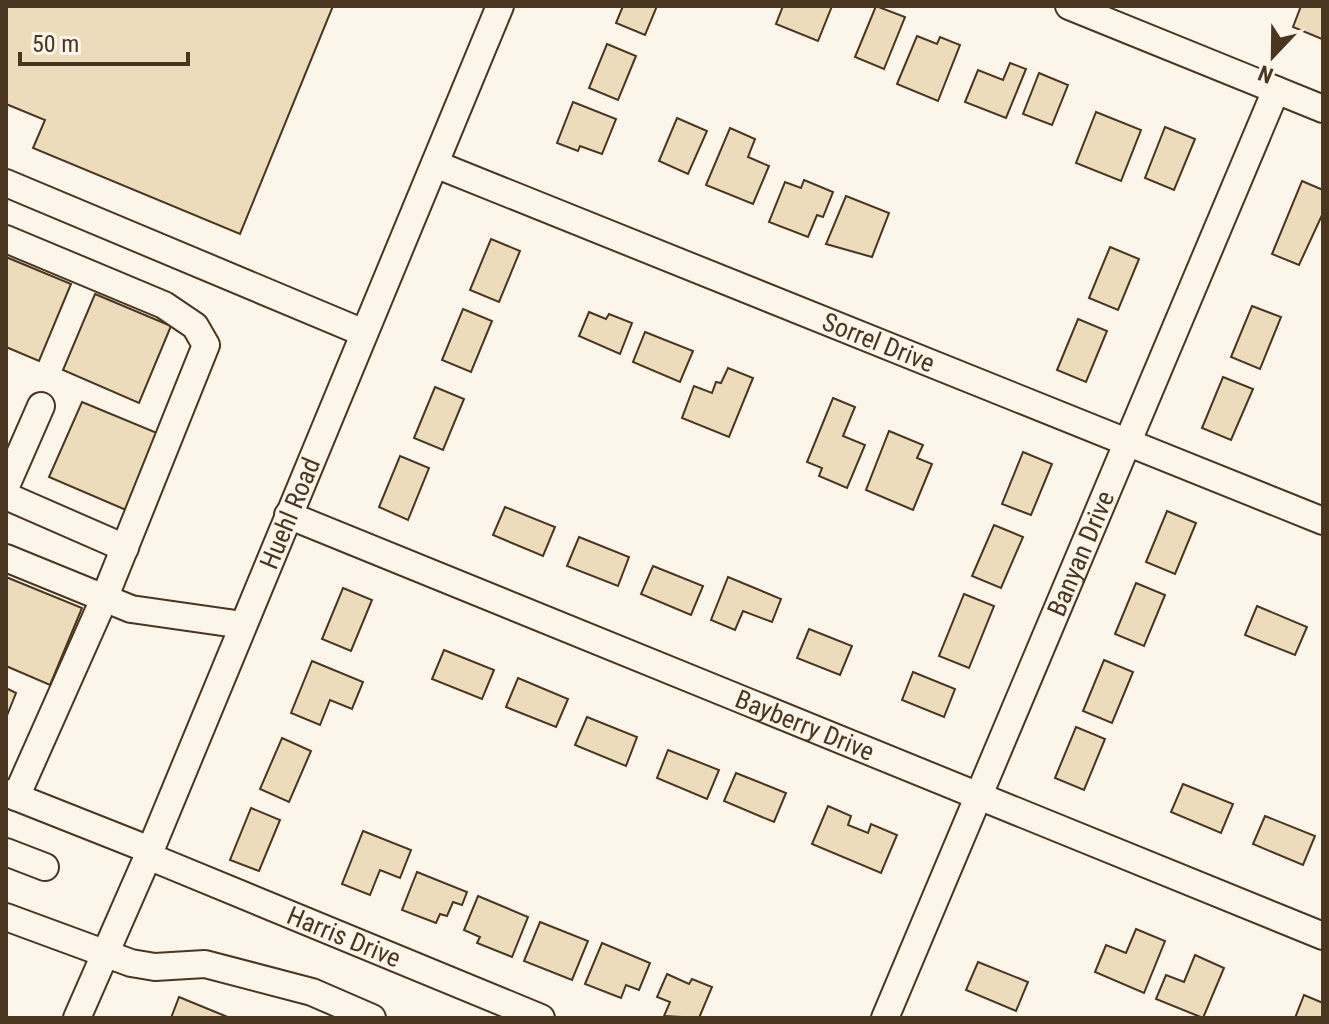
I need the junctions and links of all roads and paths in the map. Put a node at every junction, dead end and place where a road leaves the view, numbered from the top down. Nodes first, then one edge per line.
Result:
1 (500, 6) edge
2 (1069, 6) edge
3 (1276, 90) junction
4 (1323, 109) edge
5 (435, 164) junction
6 (6, 183) edge
7 (6, 239) edge
8 (364, 333) junction
9 (41, 406) dead end
10 (1126, 441) junction
11 (6, 486) edge
12 (6, 496) edge
13 (288, 515) junction
14 (1323, 521) edge
15 (125, 548) junction
16 (6, 558) edge
17 (104, 599) junction
18 (243, 625) junction
19 (979, 794) junction
20 (11, 795) edge
21 (6, 852) edge
22 (149, 853) junction
23 (45, 867) dead end
24 (6, 917) edge
25 (1323, 936) edge
26 (104, 956) junction
27 (77, 1018) edge
28 (372, 1018) edge
29 (541, 1018) edge
30 (885, 1018) edge

1 - 5 street, Huehl Road
2 - 3 street
3 - 4 street
3 - 10 street, Banyan Drive
5 - 8 street, Huehl Road
5 - 10 street, Sorrel Drive
6 - 8 street
7 - 15 street
8 - 13 street, Huehl Road
9 - 11 street
10 - 14 street, Sorrel Drive
10 - 19 street, Banyan Drive
12 - 15 street
13 - 18 street, Huehl Road
13 - 19 street, Bayberry Drive
15 - 17 street
16 - 17 street
17 - 18 street
17 - 20 street
18 - 22 street, Huehl Road
19 - 25 street, Bayberry Drive
19 - 30 street, Banyan Drive
20 - 22 street, Harris Drive
21 - 23 street
22 - 26 street, Huehl Road
22 - 29 street, Harris Drive
24 - 26 street
26 - 27 street, Huehl Road
26 - 28 street

